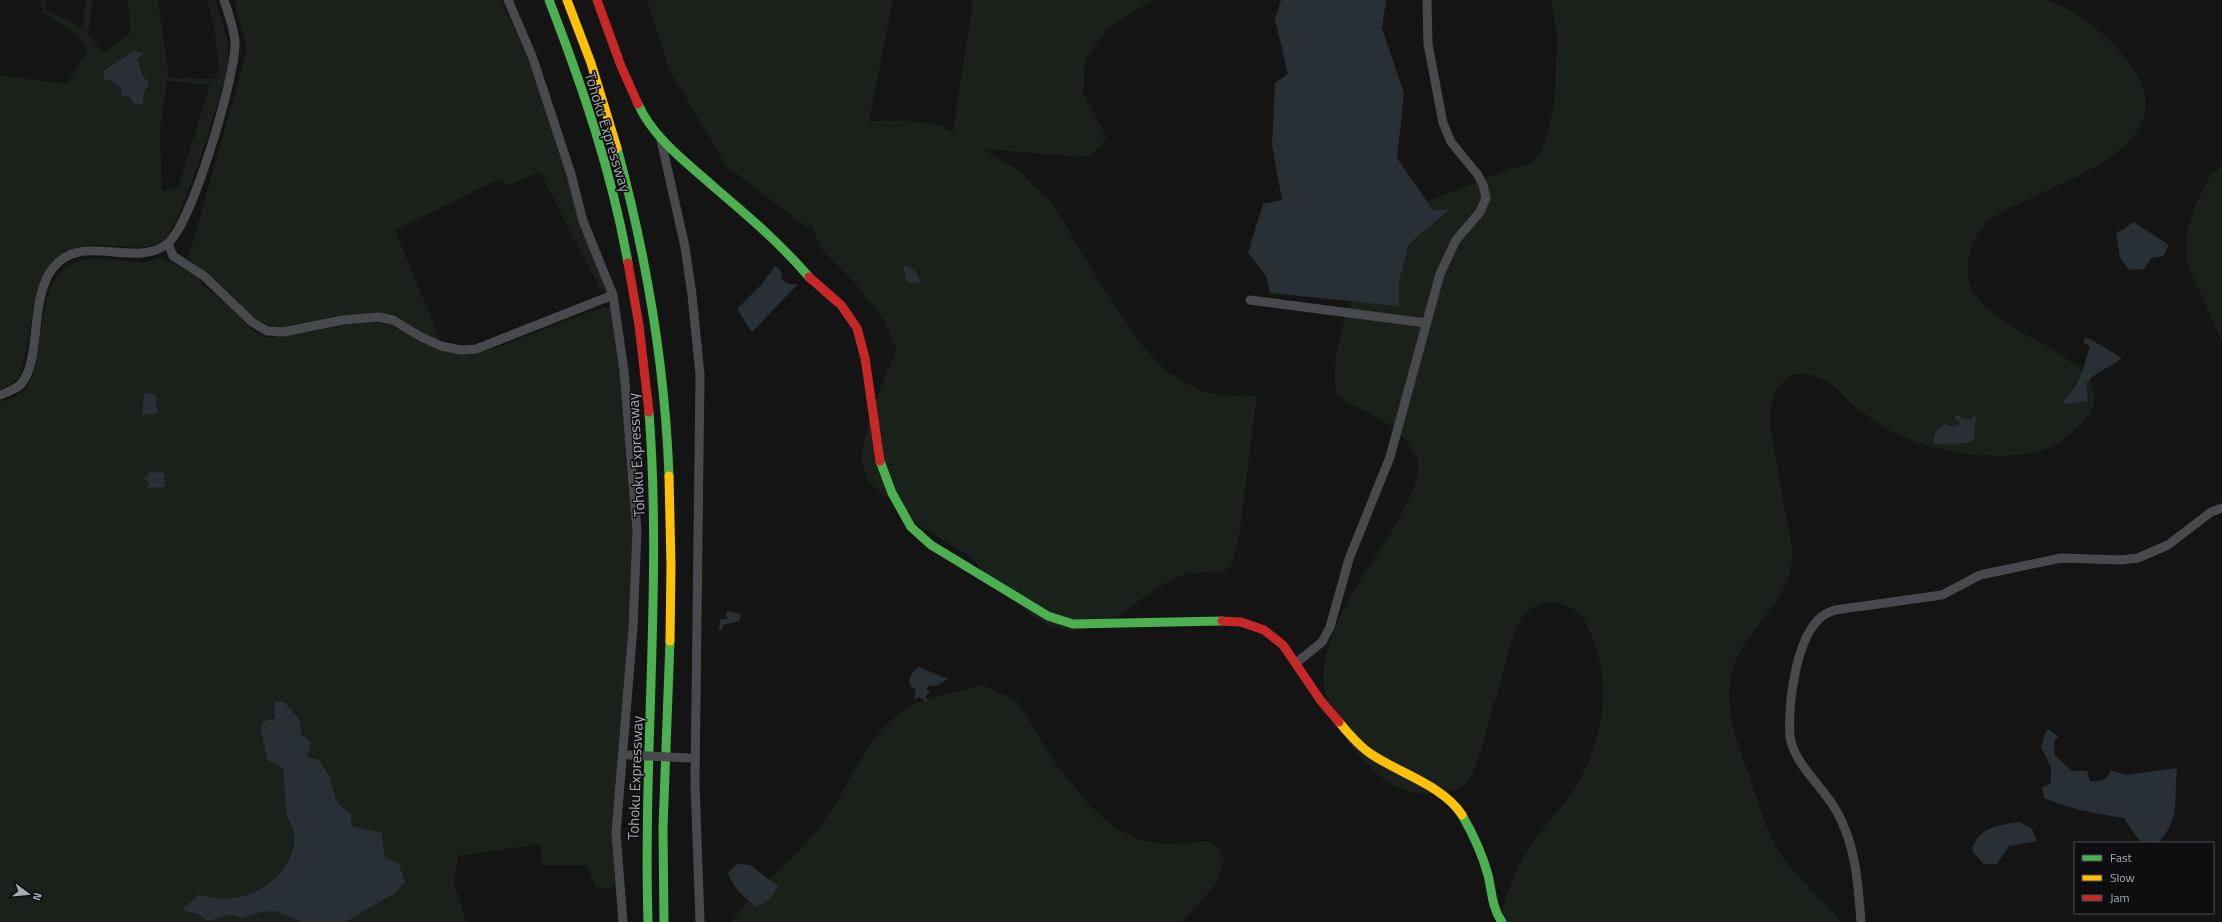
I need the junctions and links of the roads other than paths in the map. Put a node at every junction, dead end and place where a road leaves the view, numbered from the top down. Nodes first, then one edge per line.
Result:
1 (224, 0) edge
2 (508, 0) edge
3 (549, 0) edge
4 (567, 0) edge
5 (597, 0) edge
6 (1427, 0) edge
7 (661, 140) junction
8 (168, 243) junction
9 (613, 295) junction
10 (1250, 300) dead end
11 (1426, 323) junction
12 (0, 395) edge
13 (2222, 508) edge
14 (1296, 663) junction
15 (626, 754) junction
16 (692, 757) junction
17 (623, 922) edge
18 (648, 922) edge
19 (664, 922) edge
20 (700, 922) edge
21 (1502, 922) edge
22 (1861, 922) edge

1 - 8 street
2 - 9 street
3 - 18 main road, Tohoku Expressway
4 - 19 main road, Tohoku Expressway
5 - 7 main road
6 - 11 street
7 - 14 main road
7 - 16 street
8 - 9 street
8 - 12 street
9 - 15 street
10 - 11 street
11 - 14 street
13 - 22 street
14 - 21 main road
15 - 16 street, bridge
15 - 17 street
16 - 20 street

